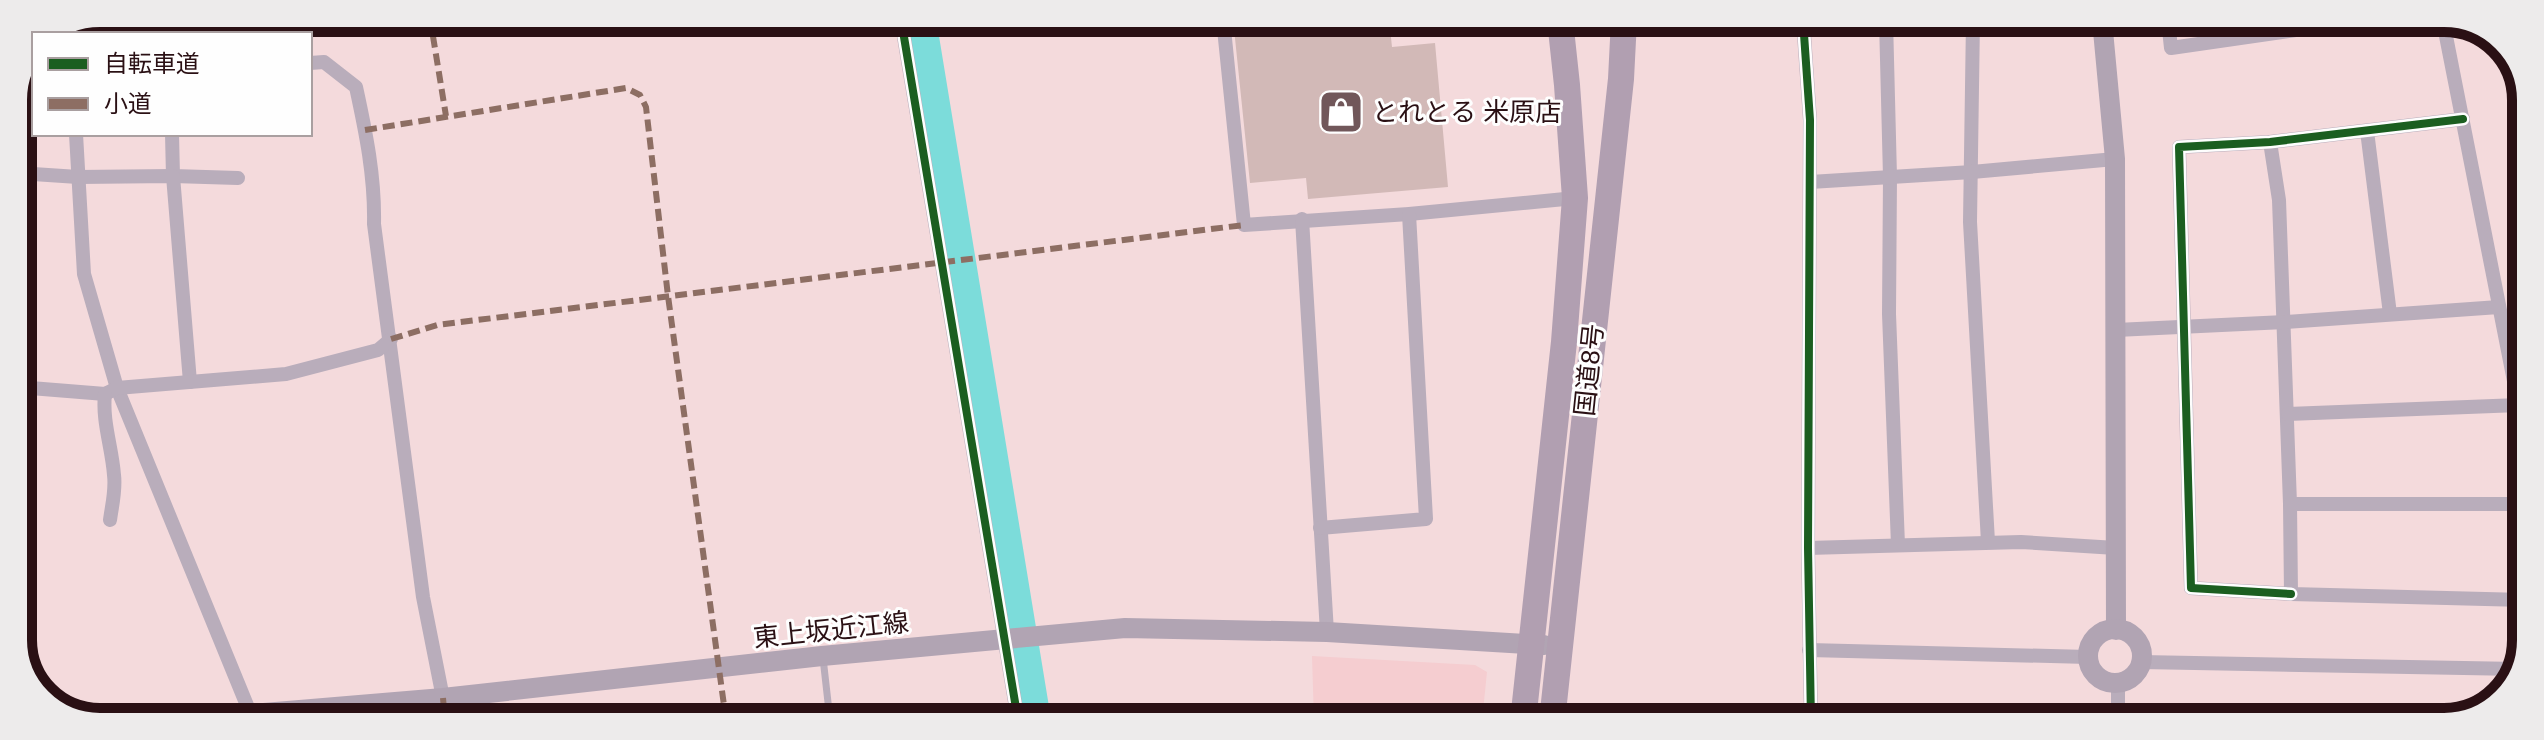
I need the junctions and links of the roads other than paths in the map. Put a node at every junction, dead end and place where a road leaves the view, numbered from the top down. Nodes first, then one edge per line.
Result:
1 (903, 32) edge
2 (1224, 32) edge
3 (1561, 32) edge
4 (1623, 32) edge
5 (1804, 32) edge
6 (1886, 32) edge
7 (1973, 32) edge
8 (2103, 32) edge
9 (2169, 32) edge
10 (2237, 32) edge
11 (2445, 32) edge
12 (312, 63) edge
13 (2463, 119) junction
14 (2367, 131) junction
15 (76, 136) edge
16 (172, 136) edge
17 (2270, 142) junction
18 (2115, 159) junction
19 (1972, 172) junction
20 (32, 174) edge
21 (173, 176) junction
22 (78, 177) junction
23 (1890, 177) junction
24 (238, 178) dead end
25 (1810, 182) junction
26 (1575, 198) junction
27 (1409, 214) junction
28 (1302, 219) junction
29 (2499, 307) junction
30 (2390, 314) junction
31 (2285, 322) junction
32 (2185, 327) junction
33 (2116, 330) junction
34 (391, 339) junction
35 (2512, 371) edge
36 (190, 382) junction
37 (32, 388) edge
38 (111, 391) junction
39 (2512, 405) edge
40 (2288, 414) junction
41 (2290, 504) junction
42 (2512, 504) edge
43 (110, 520) dead end
44 (1320, 528) junction
45 (1988, 542) junction
46 (1898, 545) junction
47 (1808, 548) junction
48 (2116, 548) junction
49 (2291, 594) junction
50 (2512, 600) edge
51 (2116, 630) junction
52 (1327, 632) junction
53 (1016, 637) junction
54 (1530, 644) junction
55 (1560, 645) junction
56 (1809, 650) junction
57 (822, 656) junction
58 (2088, 657) junction
59 (2141, 662) junction
60 (2506, 669) edge
61 (2118, 683) junction
62 (443, 698) junction
63 (248, 708) edge
64 (342, 708) edge
65 (828, 708) edge
66 (1018, 708) edge
67 (1524, 708) edge
68 (1553, 708) edge
69 (1811, 708) edge
70 (2118, 708) edge

1 - 53 street
2 - 28 street
3 - 26 highway, 国道8号
4 - 55 highway, 国道8号
5 - 25 street
6 - 23 street
7 - 19 street
8 - 18 main road
9 - 10 street
11 - 13 street
12 - 34 street
13 - 14 street
13 - 29 street
14 - 17 street
14 - 30 street
15 - 22 street
16 - 21 street
17 - 31 street
17 - 32 street
18 - 19 street
18 - 33 main road
19 - 23 street
19 - 45 street
20 - 22 street
21 - 22 street
21 - 24 street
21 - 36 street
22 - 38 street
23 - 25 street
23 - 46 street
25 - 47 street
26 - 27 street
26 - 54 highway, 国道8号
27 - 28 street
27 - 44 street
28 - 44 street
29 - 30 street
29 - 35 street
30 - 31 street
31 - 32 street
31 - 40 street
32 - 33 street
32 - 49 street
33 - 48 main road
34 - 36 street
34 - 62 street
36 - 38 street
37 - 38 street
38 - 43 street
38 - 63 street
39 - 40 street
40 - 41 street
41 - 42 street
41 - 49 street
44 - 52 street
45 - 46 street
45 - 48 street
46 - 47 street
47 - 56 street
48 - 51 main road
49 - 50 street
51 - 58 main road
51 - 59 main road
52 - 53 main road, 東上坂近江線
52 - 54 main road, 東上坂近江線
53 - 57 main road, 東上坂近江線
53 - 66 street
54 - 55 main road, 東上坂近江線
54 - 67 highway, 国道8号
55 - 68 highway, 国道8号
56 - 58 street
56 - 69 street
57 - 62 main road, 東上坂近江線
57 - 65 lane
58 - 61 main road
59 - 60 street
59 - 61 main road
61 - 70 street
62 - 64 main road, 東上坂近江線

